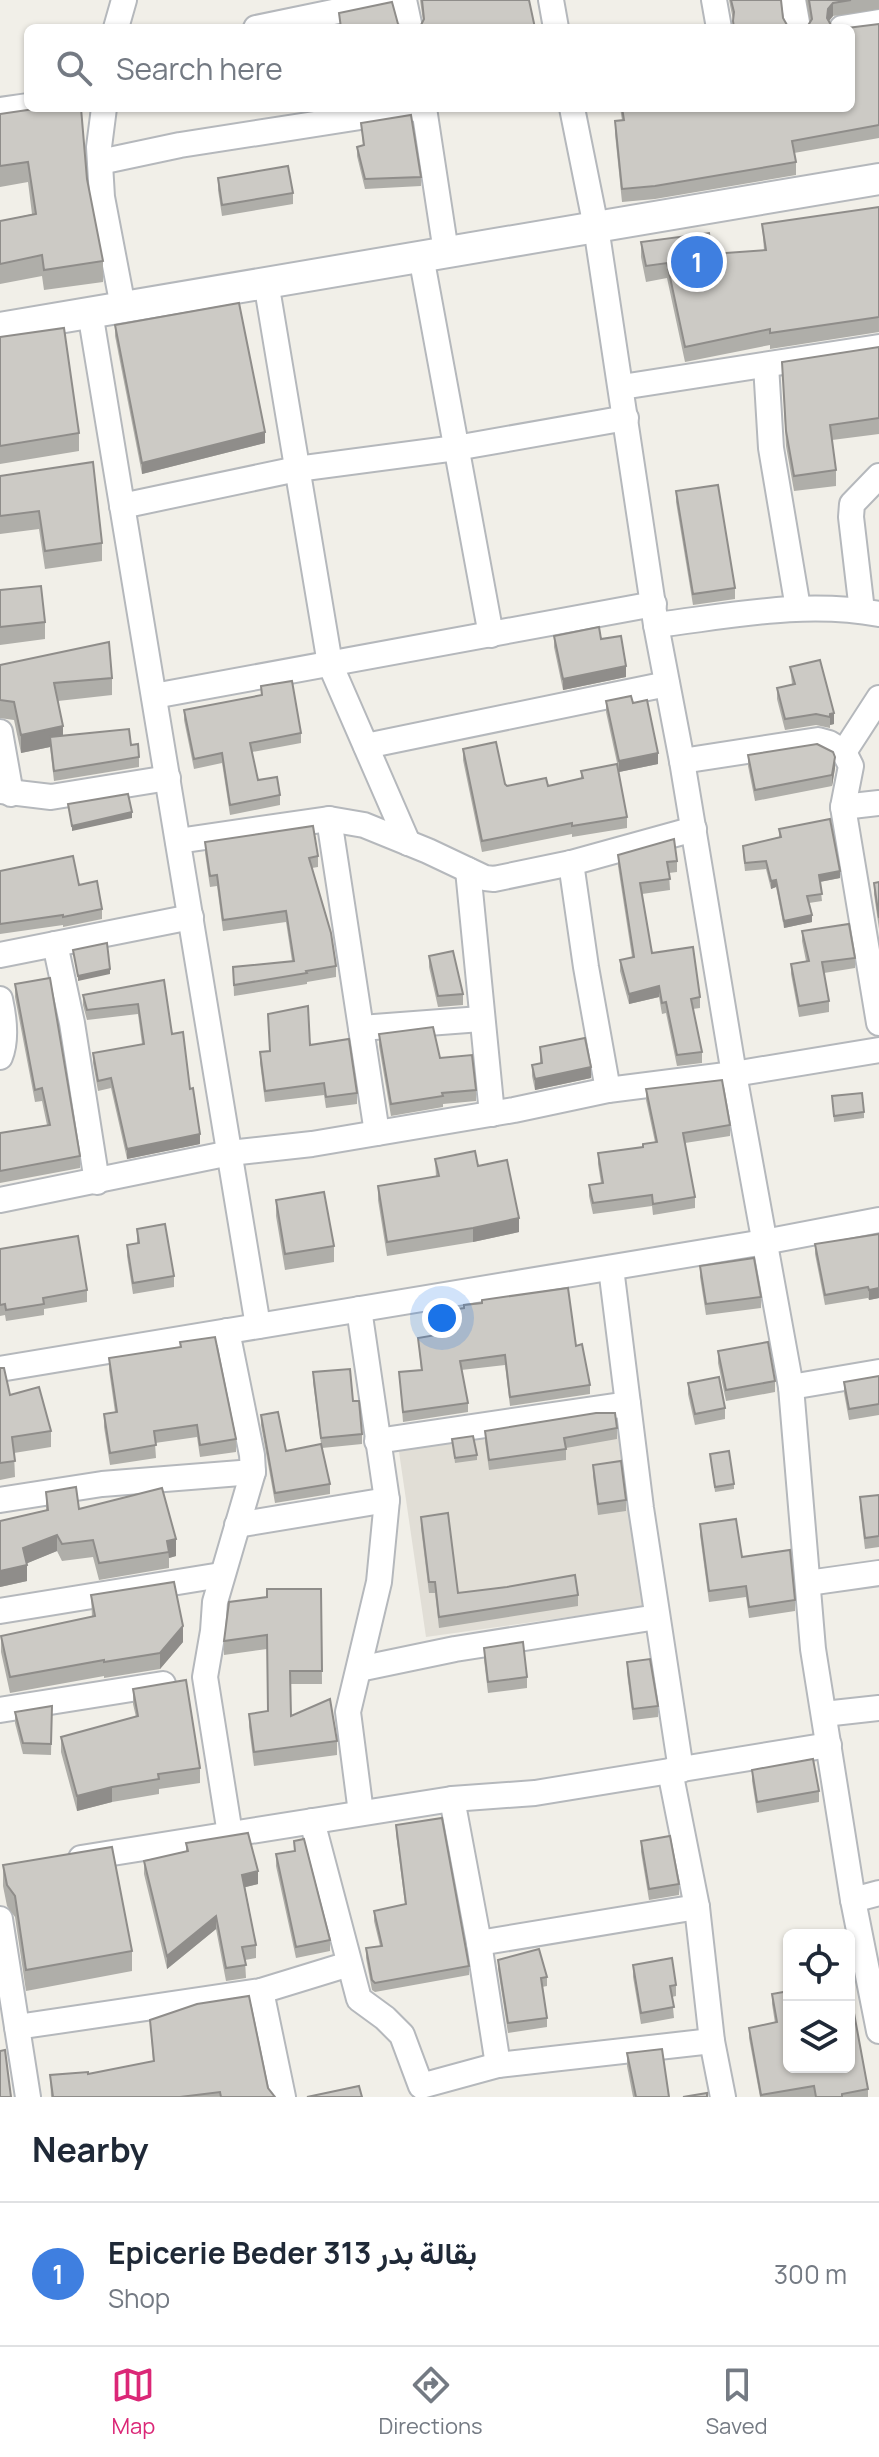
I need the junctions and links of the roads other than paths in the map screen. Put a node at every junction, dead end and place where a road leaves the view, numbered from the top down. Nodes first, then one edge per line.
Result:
1 (124, 0) edge
2 (391, 0) edge
3 (404, 0) edge
4 (551, 0) edge
5 (714, 0) edge
6 (793, 0) edge
7 (879, 22) edge
8 (117, 24) edge
9 (275, 24) edge
10 (409, 24) edge
11 (555, 24) edge
12 (718, 24) edge
13 (797, 24) edge
14 (855, 26) edge
15 (24, 107) edge
16 (0, 110) edge
17 (103, 112) edge
18 (392, 112) edge
19 (424, 112) edge
20 (573, 112) edge
21 (100, 162) junction
22 (879, 179) edge
23 (596, 227) junction
24 (434, 254) junction
25 (266, 282) junction
26 (123, 307) junction
27 (90, 312) junction
28 (0, 328) edge
29 (879, 347) edge
30 (766, 365) junction
31 (622, 387) junction
32 (626, 418) junction
33 (456, 448) junction
34 (115, 461) junction
35 (86, 465) edge
36 (297, 469) junction
37 (879, 476) edge
38 (122, 506) junction
39 (798, 608) junction
40 (870, 612) edge
41 (655, 615) junction
42 (491, 635) junction
43 (330, 664) junction
44 (667, 684) junction
45 (154, 696) junction
46 (879, 698) edge
47 (0, 732) edge
48 (366, 746) junction
49 (844, 752) junction
50 (682, 761) junction
51 (168, 778) junction
52 (6, 792) edge
53 (879, 803) edge
54 (843, 807) junction
55 (329, 819) junction
56 (694, 829) junction
57 (178, 841) junction
58 (408, 843) junction
59 (571, 863) junction
60 (468, 870) junction
61 (191, 917) junction
62 (55, 944) junction
63 (0, 955) edge
64 (875, 976) edge
65 (0, 999) edge
66 (481, 1019) junction
67 (879, 1023) edge
68 (361, 1028) junction
69 (879, 1050) edge
70 (0, 1057) edge
71 (734, 1074) junction
72 (608, 1090) junction
73 (492, 1114) junction
74 (377, 1133) junction
75 (230, 1153) junction
76 (97, 1182) junction
77 (0, 1200) edge
78 (879, 1220) edge
79 (764, 1242) junction
80 (611, 1268) junction
81 (359, 1309) junction
82 (258, 1326) junction
83 (227, 1331) junction
84 (0, 1369) edge
85 (879, 1372) edge
86 (791, 1387) junction
87 (628, 1404) junction
88 (377, 1441) junction
89 (253, 1472) junction
90 (0, 1500) edge
91 (387, 1500) junction
92 (237, 1525) junction
93 (879, 1573) edge
94 (221, 1575) junction
95 (808, 1583) junction
96 (0, 1611) edge
97 (657, 1617) junction
98 (359, 1669) junction
99 (205, 1677) junction
100 (879, 1708) edge
101 (0, 1710) edge
102 (824, 1714) junction
103 (829, 1745) junction
104 (675, 1770) junction
105 (452, 1799) junction
106 (361, 1813) junction
107 (312, 1821) junction
108 (230, 1834) junction
109 (61, 1861) edge
110 (879, 1893) edge
111 (853, 1900) junction
112 (697, 1907) junction
113 (0, 1919) edge
114 (479, 1943) junction
115 (349, 1964) junction
116 (261, 1991) junction
117 (17, 2027) junction
118 (879, 2031) edge
119 (712, 2041) junction
120 (498, 2065) junction
121 (423, 2092) edge
122 (28, 2097) edge
123 (283, 2097) edge
124 (723, 2097) edge

1 - 8 street
2 - 9 street
3 - 10 street
4 - 11 street
5 - 12 street
6 - 13 street
7 - 14 street
15 - 16 street
17 - 21 street
18 - 21 street
19 - 24 street
20 - 23 street
21 - 26 street
22 - 23 street
23 - 24 street
23 - 31 street
24 - 25 street
24 - 33 street
25 - 26 street
25 - 36 street
26 - 27 street
27 - 28 street
27 - 34 street
29 - 30 street
30 - 31 street
30 - 39 street
31 - 32 street
32 - 33 street
32 - 41 street
33 - 36 street
33 - 42 street
34 - 35 street
34 - 38 street
36 - 38 street
36 - 43 street
37 - 40 street
38 - 45 street
39 - 40 street
39 - 41 street
41 - 42 street
41 - 44 street
42 - 43 street
43 - 45 street
43 - 48 street
44 - 48 street
44 - 50 street
45 - 51 street
46 - 49 street
47 - 52 street
48 - 58 street
49 - 50 street
49 - 54 street
50 - 56 street
51 - 52 street
51 - 57 street
53 - 54 street
54 - 64 street
55 - 57 street
55 - 58 street
55 - 68 street
56 - 59 street
56 - 71 street
57 - 61 street
58 - 60 street
59 - 60 street
59 - 72 street
60 - 66 street
61 - 62 street
61 - 75 street
62 - 63 street
62 - 76 street
64 - 67 street
65 - 70 street
66 - 68 street
66 - 73 street
68 - 74 street
69 - 71 street
71 - 72 street
71 - 79 street
72 - 73 street
73 - 74 street
74 - 75 street
75 - 76 street
75 - 82 street
76 - 77 street
78 - 79 street
79 - 80 street
79 - 86 street
80 - 81 street
80 - 87 street
81 - 82 street
81 - 88 street
82 - 83 street
83 - 84 street
83 - 89 street
85 - 86 street
86 - 95 street
87 - 88 street
87 - 97 street
88 - 91 street
89 - 90 street
89 - 92 street
91 - 92 street
91 - 98 street
92 - 94 street
93 - 95 street
94 - 96 street
94 - 99 street
95 - 102 street
97 - 98 street
97 - 104 street
98 - 106 street
99 - 101 street
99 - 108 street
100 - 102 street
102 - 103 street
103 - 104 street
103 - 111 street
104 - 105 street
104 - 112 street
105 - 106 street
105 - 114 street
106 - 107 street
107 - 108 street
107 - 115 street
108 - 109 street
110 - 111 street
111 - 118 street
112 - 114 street
112 - 119 street
113 - 117 street
114 - 120 street
115 - 116 street
115 - 121 street
116 - 117 street
116 - 123 street
117 - 122 street
119 - 120 street
119 - 124 street
120 - 121 street

